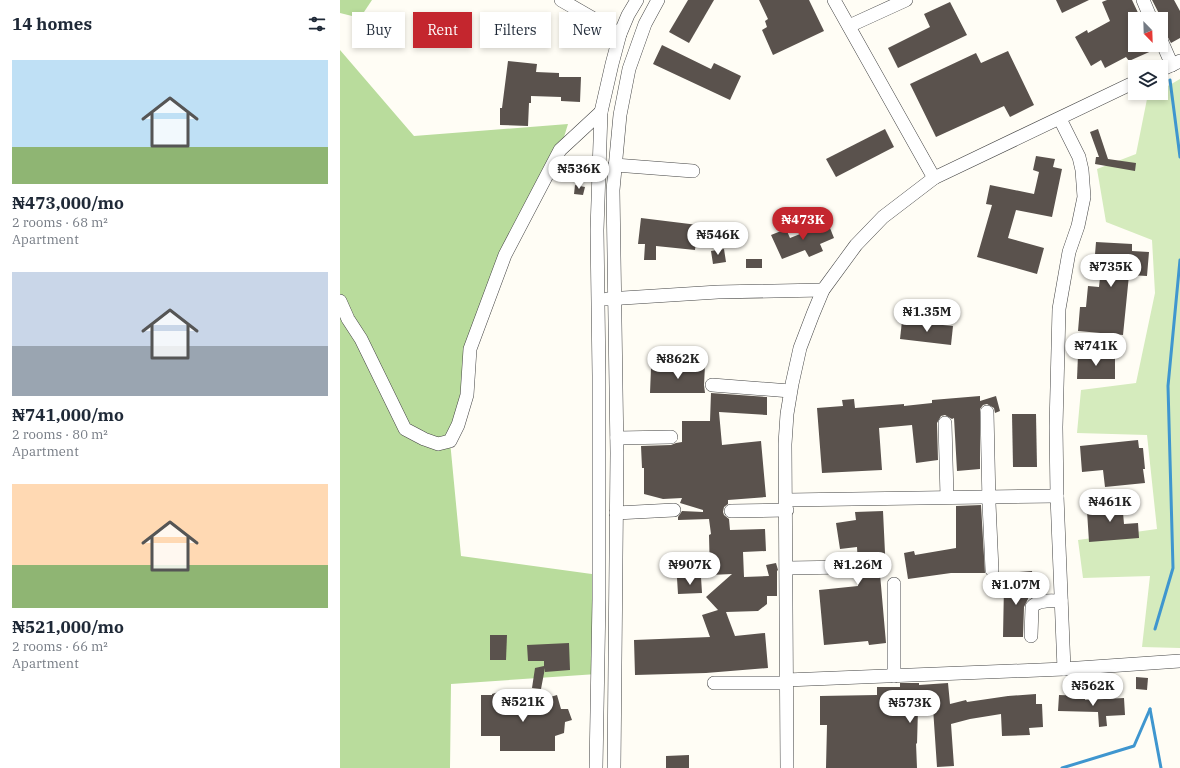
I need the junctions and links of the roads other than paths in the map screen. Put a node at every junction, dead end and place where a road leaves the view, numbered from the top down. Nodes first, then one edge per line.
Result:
1 (561, 0) edge
2 (637, 0) edge
3 (658, 0) edge
4 (834, 0) edge
5 (906, 0) edge
6 (1143, 0) edge
7 (1148, 12) edge
8 (849, 26) junction
9 (620, 34) junction
10 (1166, 52) edge
11 (1171, 65) edge
12 (1128, 85) edge
13 (601, 112) junction
14 (1060, 118) junction
15 (615, 165) junction
16 (693, 171) dead end
17 (934, 178) junction
18 (823, 290) junction
19 (615, 298) junction
20 (597, 300) junction
21 (340, 302) edge
22 (712, 385) dead end
23 (790, 391) junction
24 (987, 412) dead end
25 (945, 423) dead end
26 (671, 437) dead end
27 (616, 438) junction
28 (1057, 496) junction
29 (947, 497) junction
30 (988, 497) junction
31 (787, 505) junction
32 (674, 510) dead end
33 (731, 511) dead end
34 (616, 513) junction
35 (850, 567) dead end
36 (787, 568) junction
37 (992, 570) dead end
38 (894, 584) dead end
39 (1061, 601) junction
40 (1031, 636) dead end
41 (1180, 661) edge
42 (1064, 669) junction
43 (894, 676) junction
44 (786, 681) junction
45 (714, 683) dead end
46 (596, 768) edge
47 (614, 768) edge
48 (787, 768) edge

1 - 9 street
2 - 9 street
3 - 15 street
4 - 8 street
5 - 8 street
6 - 7 street
8 - 17 street
9 - 13 street
10 - 11 street
12 - 14 street
13 - 20 street
13 - 21 street
14 - 17 street
14 - 28 street
15 - 16 street
15 - 19 street
17 - 18 street
18 - 19 street
18 - 23 street
19 - 20 street
19 - 27 street
20 - 46 street
22 - 23 street
23 - 31 street
24 - 30 street
25 - 29 street
26 - 27 street
27 - 34 street
28 - 30 street
28 - 39 street
29 - 30 street
29 - 31 street
30 - 37 street
31 - 33 street
31 - 36 street
32 - 34 street
34 - 47 street
35 - 36 street
36 - 44 street
38 - 43 street
39 - 40 street
39 - 42 street
41 - 42 street
42 - 43 street
43 - 44 street
44 - 45 street
44 - 48 street

